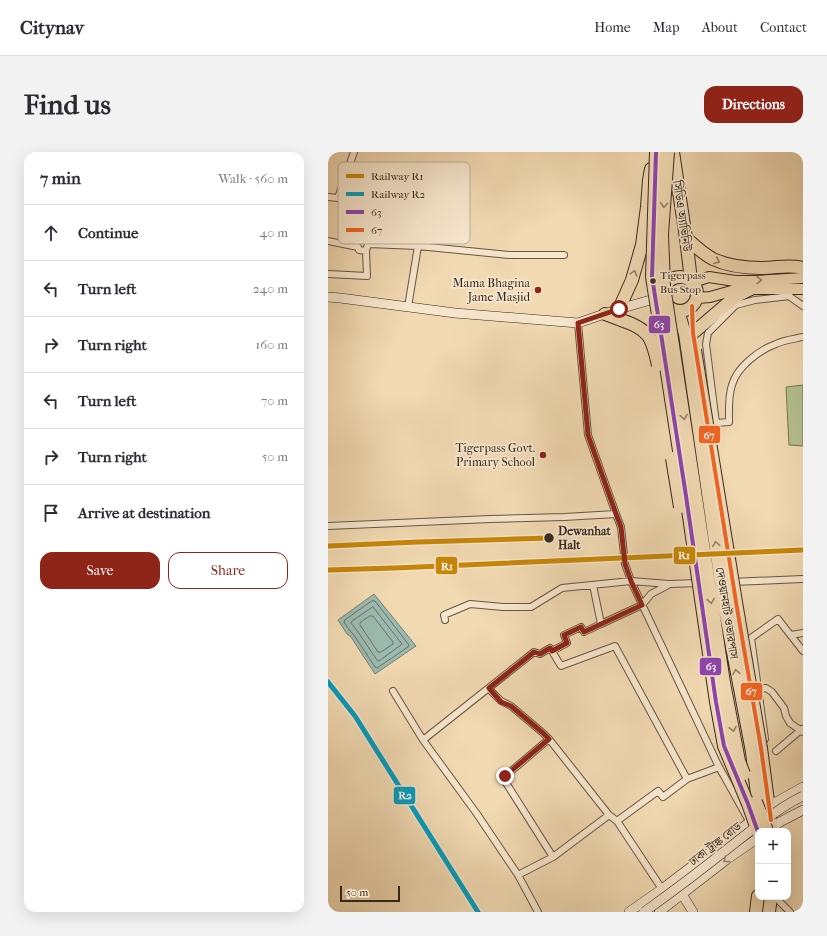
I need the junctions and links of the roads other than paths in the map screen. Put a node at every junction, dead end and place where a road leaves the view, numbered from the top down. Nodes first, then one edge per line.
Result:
1 (354, 152) edge
2 (650, 152) edge
3 (656, 152) edge
4 (668, 152) edge
5 (673, 152) edge
6 (351, 162) edge
7 (651, 169) junction
8 (328, 197) edge
9 (338, 198) edge
10 (686, 238) junction
11 (328, 241) edge
12 (338, 243) edge
13 (343, 244) edge
14 (418, 246) junction
15 (366, 251) junction
16 (564, 255) dead end
17 (803, 268) edge
18 (328, 274) edge
19 (803, 278) edge
20 (670, 280) junction
21 (692, 281) junction
22 (751, 289) junction
23 (780, 289) junction
24 (803, 289) edge
25 (790, 296) junction
26 (328, 297) edge
27 (663, 297) junction
28 (694, 302) junction
29 (803, 306) edge
30 (408, 307) junction
31 (676, 310) junction
32 (605, 314) joint
33 (620, 314) junction
34 (578, 323) junction
35 (689, 333) junction
36 (803, 337) edge
37 (680, 390) junction
38 (616, 514) junction
39 (328, 526) edge
40 (803, 579) edge
41 (631, 581) junction
42 (670, 584) junction
43 (593, 585) junction
44 (702, 603) junction
45 (642, 605) junction
46 (445, 620) dead end
47 (602, 624) junction
48 (803, 633) edge
49 (791, 635) junction
50 (552, 651) junction
51 (803, 651) edge
52 (489, 688) junction
53 (759, 689) junction
54 (393, 692) dead end
55 (802, 730) edge
56 (549, 739) junction
57 (423, 740) junction
58 (776, 751) dead end
59 (719, 767) junction
60 (687, 779) junction
61 (803, 787) edge
62 (803, 796) edge
63 (803, 810) edge
64 (609, 815) junction
65 (616, 822) junction
66 (763, 823) edge
67 (553, 857) junction
68 (518, 875) junction
69 (662, 890) junction
70 (682, 894) junction
71 (758, 900) edge
72 (759, 900) edge
73 (771, 900) edge
74 (775, 900) edge
75 (778, 900) edge
76 (538, 912) edge
77 (629, 912) edge
78 (644, 912) edge
79 (658, 912) edge
80 (693, 912) edge
81 (756, 912) edge
82 (759, 912) edge
83 (769, 912) edge
84 (774, 912) edge
85 (790, 912) edge

1 - 6 street
2 - 7 highway
3 - 44 highway, bridge
4 -> 37 highway, bridge
5 - 10 highway, সিডিএ অ্যাভিনিউ
7 - 20 highway
33 -> 7 highway
8 - 9 street
10 -> 17 highway
10 - 21 highway, সিডিএ অ্যাভিনিউ
11 - 12 street
13 - 15 street
14 - 15 street
14 - 16 street
14 - 30 street
15 - 18 street
21 -> 19 main road
20 - 21 highway
20 - 27 highway
21 - 28 highway
22 - 23 main road
22 - 28 main road
22 - 35 highway
23 - 24 main road
23 - 25 street
25 - 29 street
25 - 36 street
26 - 30 main road
27 - 31 highway
27 - 33 main road
28 - 31 highway
28 - 35 highway
30 - 34 main road
31 - 35 highway
31 - 37 highway
32 - 33 highway
32 - 34 main road
33 - 44 highway, bridge
34 - 38 street
35 - 66 highway, দেওয়ানহাট ওভারপাস, bridge
37 -> 66 highway, bridge
38 - 39 street
38 - 41 street
40 - 42 street
41 - 42 street
41 - 43 street
41 - 45 street
42 - 45 street
43 - 46 street
43 - 47 street
44 - 66 highway, bridge
45 - 47 street
45 - 59 street
47 - 50 street
48 - 49 street
49 - 51 street
49 - 53 street
50 - 52 street
50 - 60 street
52 - 56 street
52 - 57 street
53 - 55 street
53 - 66 street
54 - 57 street
55 - 58 street
56 - 64 street
56 - 67 street
57 - 68 street
59 - 60 street
59 - 66 street
60 - 65 street
61 - 66 main road
62 - 66 main road, ঢাকা ট্রাঙ্ক রোড, bridge
63 - 66 main road, ঢাকা ট্রাঙ্ক রোড
64 - 65 street
64 - 67 street
65 - 69 street
66 - 69 main road
66 -> 70 main road, ঢাকা ট্রাঙ্ক রোড
66 - 78 main road, ঢাকা ট্রাঙ্ক রোড, bridge
67 - 68 street
68 - 76 street
69 - 77 main road
70 - 79 main road, ঢাকা ট্রাঙ্ক রোড
70 - 80 main road
71 - 81 highway
72 - 82 highway
73 - 83 highway
74 - 84 highway
75 - 85 street

